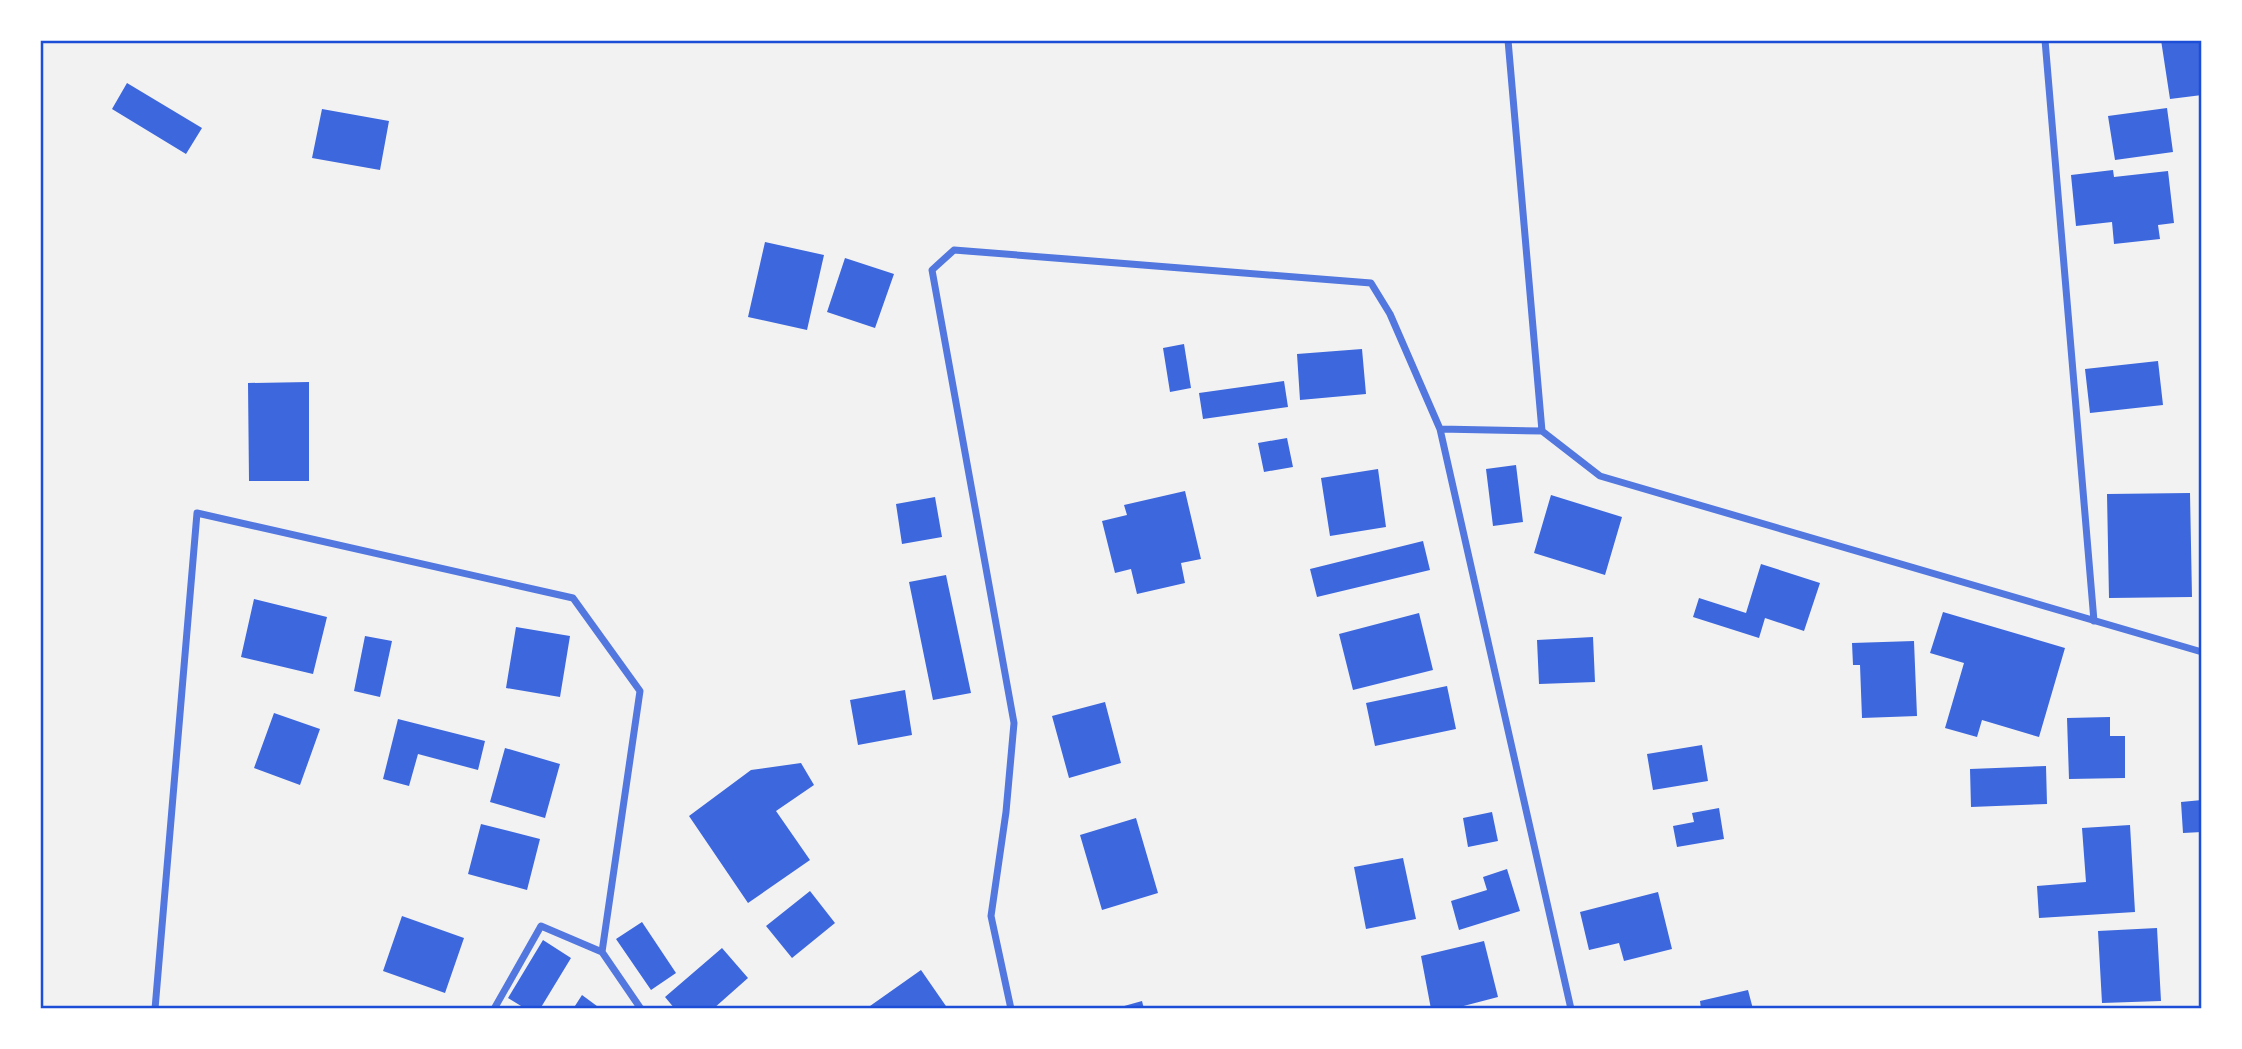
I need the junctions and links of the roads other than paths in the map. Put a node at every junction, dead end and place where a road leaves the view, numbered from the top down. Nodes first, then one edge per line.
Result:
1 (1508, 40) edge
2 (2045, 40) edge
3 (1440, 429) junction
4 (1542, 430) junction
5 (2094, 621) junction
6 (2202, 652) edge
7 (602, 952) junction
8 (155, 1009) edge
9 (494, 1009) edge
10 (641, 1009) edge
11 (1012, 1009) edge
12 (1571, 1009) edge

1 - 4 street
2 - 5 street
3 - 4 street
3 - 11 street
3 - 12 street
4 - 5 street
5 - 6 street
7 - 8 street
7 - 9 street
7 - 10 street

